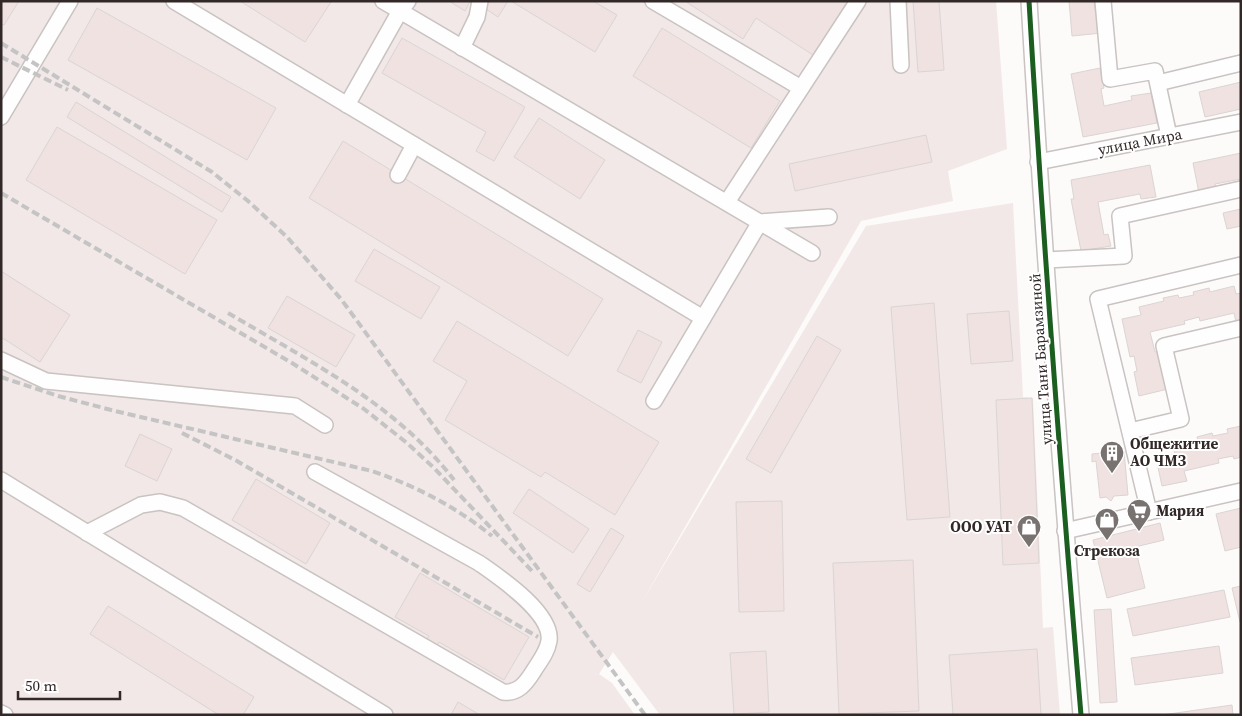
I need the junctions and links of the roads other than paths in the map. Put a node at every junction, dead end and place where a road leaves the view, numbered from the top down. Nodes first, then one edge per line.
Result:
1 (70, 1) edge
2 (174, 1) edge
3 (382, 1) edge
4 (480, 1) edge
5 (652, 1) edge
6 (858, 1) edge
7 (898, 1) edge
8 (1029, 1) edge
9 (1103, 1) edge
10 (404, 6) edge
11 (462, 48) junction
12 (1241, 64) edge
13 (901, 65) dead end
14 (1158, 83) junction
15 (801, 88) junction
16 (347, 105) junction
17 (1, 117) edge
18 (1241, 122) edge
19 (1169, 136) junction
20 (414, 145) junction
21 (1038, 162) junction
22 (398, 174) dead end
23 (1241, 189) edge
24 (727, 202) junction
25 (829, 217) dead end
26 (760, 222) junction
27 (812, 253) dead end
28 (1046, 260) junction
29 (1241, 265) edge
30 (703, 318) junction
31 (1241, 328) edge
32 (1, 360) edge
33 (654, 401) dead end
34 (325, 424) dead end
35 (1130, 432) junction
36 (315, 472) dead end
37 (1, 480) edge
38 (1241, 491) edge
39 (1149, 512) junction
40 (1065, 532) junction
41 (87, 533) junction
42 (1, 713) edge
43 (5, 715) edge
44 (385, 715) edge
45 (1081, 715) edge

1 - 17 street
2 - 16 street
3 - 10 street
4 - 11 street
5 - 15 street
6 - 15 street
7 - 13 street
8 - 21 street, улица Тани Барамзиной
9 - 14 street
10 - 11 street
10 - 16 street
11 - 24 street
12 - 14 street
14 - 19 street
15 - 24 street
16 - 20 street
18 - 19 street, улица Мира
19 - 21 street, улица Мира
20 - 22 street
20 - 30 street
21 - 28 street, улица Тани Барамзиной
23 - 28 street
24 - 26 street
25 - 26 street
26 - 27 street
26 - 30 street
28 - 40 street, улица Тани Барамзиной
29 - 35 street
30 - 33 street
31 - 35 street
32 - 34 street
35 - 39 street
36 - 41 street
37 - 41 street
38 - 39 street
39 - 40 street
40 - 45 street, улица Тани Барамзиной
41 - 44 street
42 - 43 street

